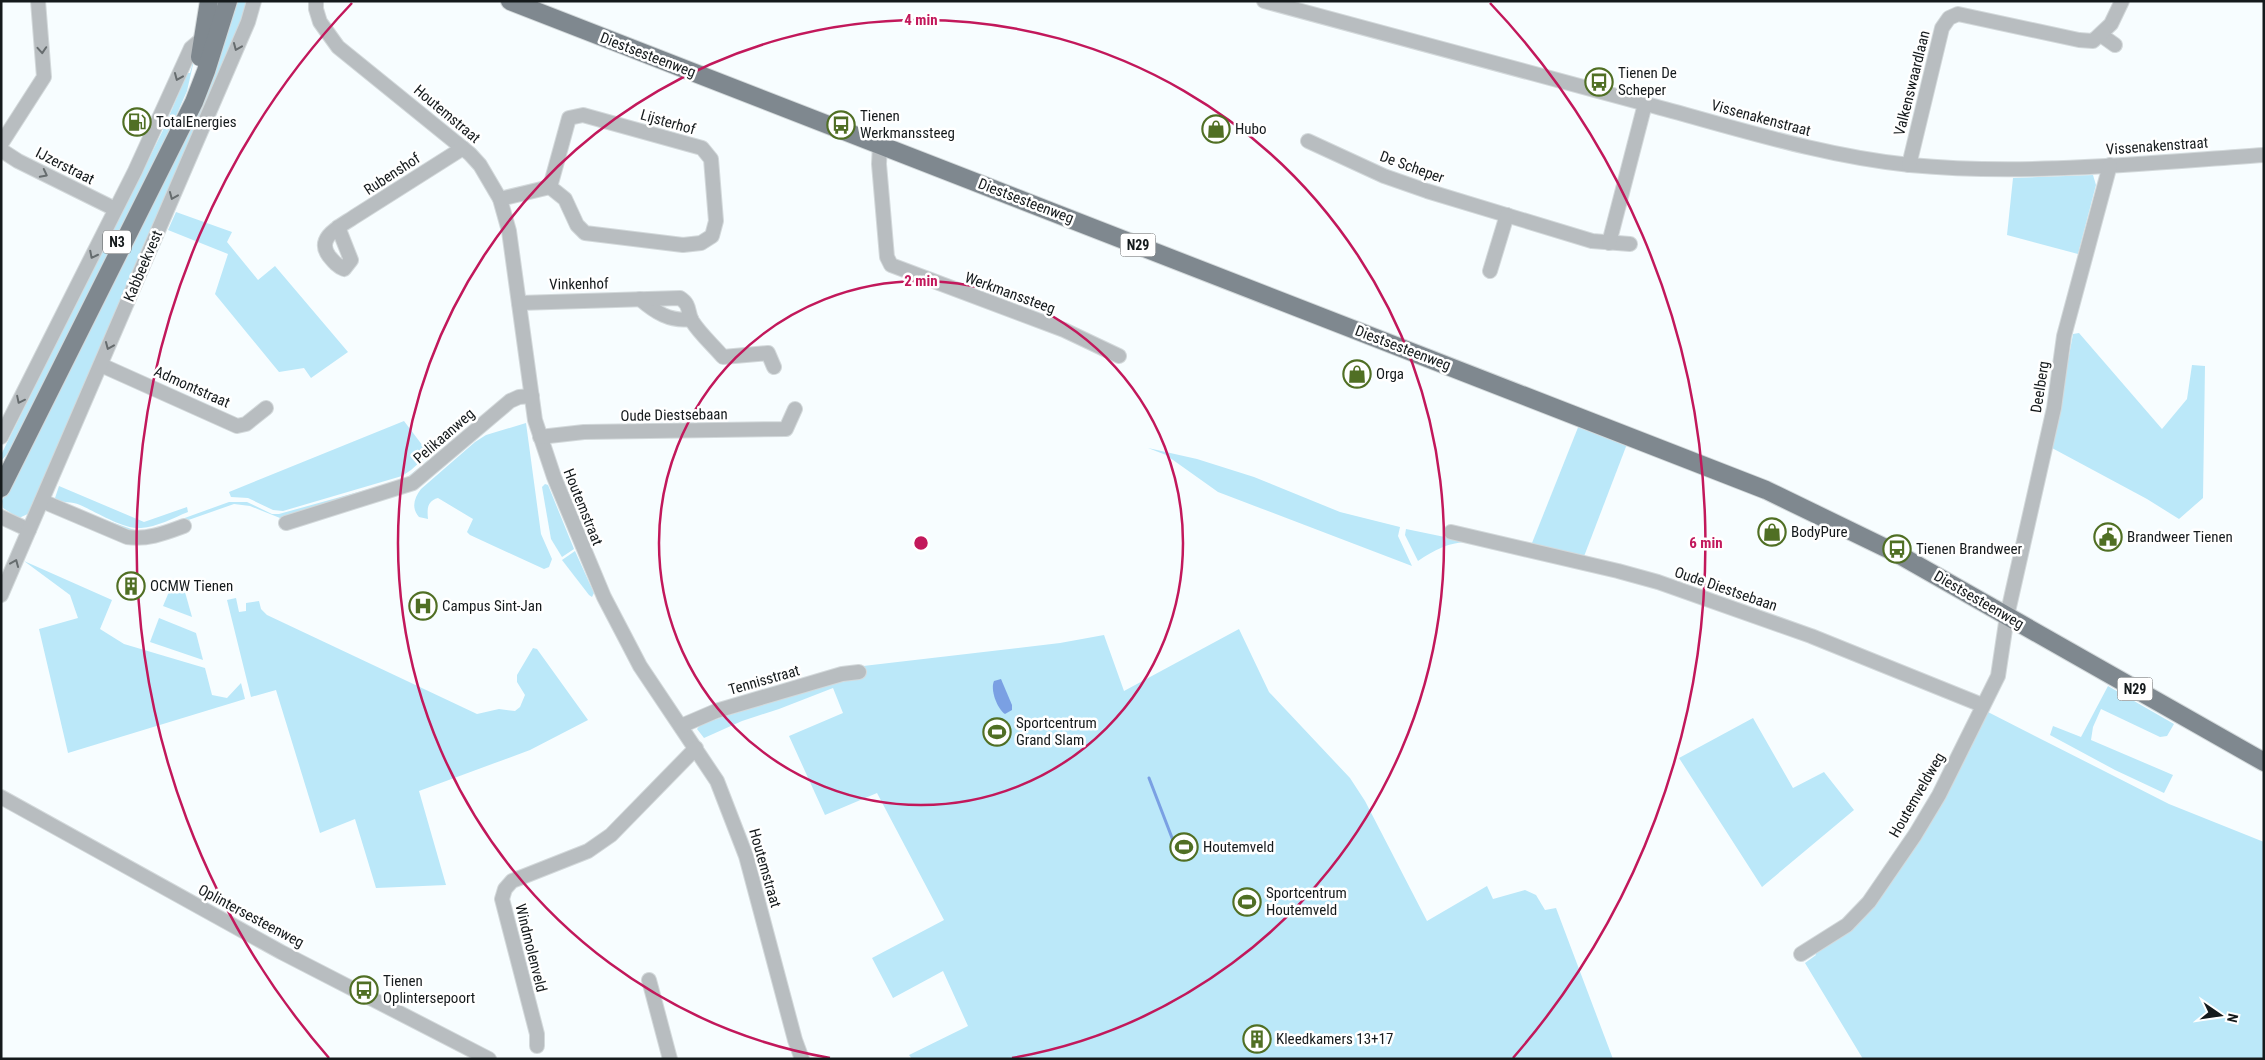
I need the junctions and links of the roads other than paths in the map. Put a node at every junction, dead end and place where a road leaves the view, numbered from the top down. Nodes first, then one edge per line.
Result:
1 (38, 1) edge
2 (209, 1) edge
3 (228, 1) edge
4 (254, 1) edge
5 (316, 1) edge
6 (510, 1) edge
7 (1264, 1) edge
8 (2122, 1) edge
9 (2101, 35) junction
10 (204, 37) junction
11 (2115, 45) dead end
12 (1645, 104) junction
13 (1308, 141) dead end
14 (1, 144) edge
15 (880, 144) junction
16 (463, 148) junction
17 (1, 150) edge
18 (2264, 155) edge
19 (1909, 165) junction
20 (2110, 165) junction
21 (550, 187) junction
22 (500, 199) junction
23 (115, 209) junction
24 (1507, 215) junction
25 (338, 227) dead end
26 (1608, 242) junction
27 (1630, 244) dead end
28 (1490, 271) dead end
29 (640, 299) junction
30 (519, 303) junction
31 (691, 319) junction
32 (1119, 356) dead end
33 (101, 364) junction
34 (774, 367) dead end
35 (532, 396) junction
36 (266, 408) dead end
37 (795, 409) dead end
38 (1, 437) edge
39 (540, 437) junction
40 (1, 475) edge
41 (1, 488) edge
42 (42, 501) junction
43 (1, 516) edge
44 (286, 523) dead end
45 (184, 526) dead end
46 (29, 530) junction
47 (1450, 532) dead end
48 (1, 596) edge
49 (2006, 616) junction
50 (859, 672) dead end
51 (1982, 705) junction
52 (681, 726) junction
53 (696, 748) junction
54 (2264, 762) edge
55 (1, 797) edge
56 (1801, 954) dead end
57 (649, 980) dead end
58 (536, 1046) dead end
59 (489, 1059) edge
60 (670, 1059) edge
61 (802, 1059) edge

1 -> 14 street
2 - 10 main road, Kabbeekvest / N3
3 - 41 main road, Kabbeekvest / N3
4 -> 33 street, Kabbeekvest
5 - 16 street, Houtemstraat
6 - 15 main road, Diestsesteenweg / N29
7 - 12 street, Vissenakenstraat
8 - 9 street
9 - 11 street
9 - 19 street, Valkenswaardlaan
10 -> 23 street
10 - 40 main road, Kabbeekvest / N3
12 - 19 street, Vissenakenstraat
12 - 26 street
13 - 24 street, De Scheper
15 - 32 street, Werkmanssteeg
15 - 49 main road, Diestsesteenweg / N29
16 - 22 street, Houtemstraat
16 - 25 street, Rubenshof
17 -> 23 street, IJzerstraat
18 - 20 street, Vissenakenstraat
19 - 20 street, Vissenakenstraat
20 - 49 street, Deelberg
21 - 21 street, Lijsterhof
21 - 22 street
22 - 30 street, Houtemstraat
23 -> 38 street
24 - 26 street, De Scheper
24 - 28 street
26 - 27 street, De Scheper
29 - 30 street, Vinkenhof
29 - 31 street
29 - 31 street, Vinkenhof
30 - 35 street, Houtemstraat
31 - 34 street, Vinkenhof
33 - 36 street, Admontstraat
33 - 42 street, Kabbeekvest
35 - 39 street, Houtemstraat
35 - 44 street, Pelikaanweg
37 - 39 street, Oude Diestsebaan
39 - 52 street, Houtemstraat
42 - 45 street
42 - 46 street, Kabbeekvest
43 - 46 street
48 -> 46 street, Kabbeekvest
47 - 51 street, Oude Diestsebaan
49 - 51 street, Houtemveldweg
49 - 54 main road, Diestsesteenweg / N29
50 - 52 street, Tennisstraat
51 - 56 street, Houtemveldweg
52 - 53 street, Houtemstraat
53 - 58 street, Windmolenveld
53 - 61 street, Houtemstraat
55 - 59 street, Oplintersesteenweg
57 - 60 street

